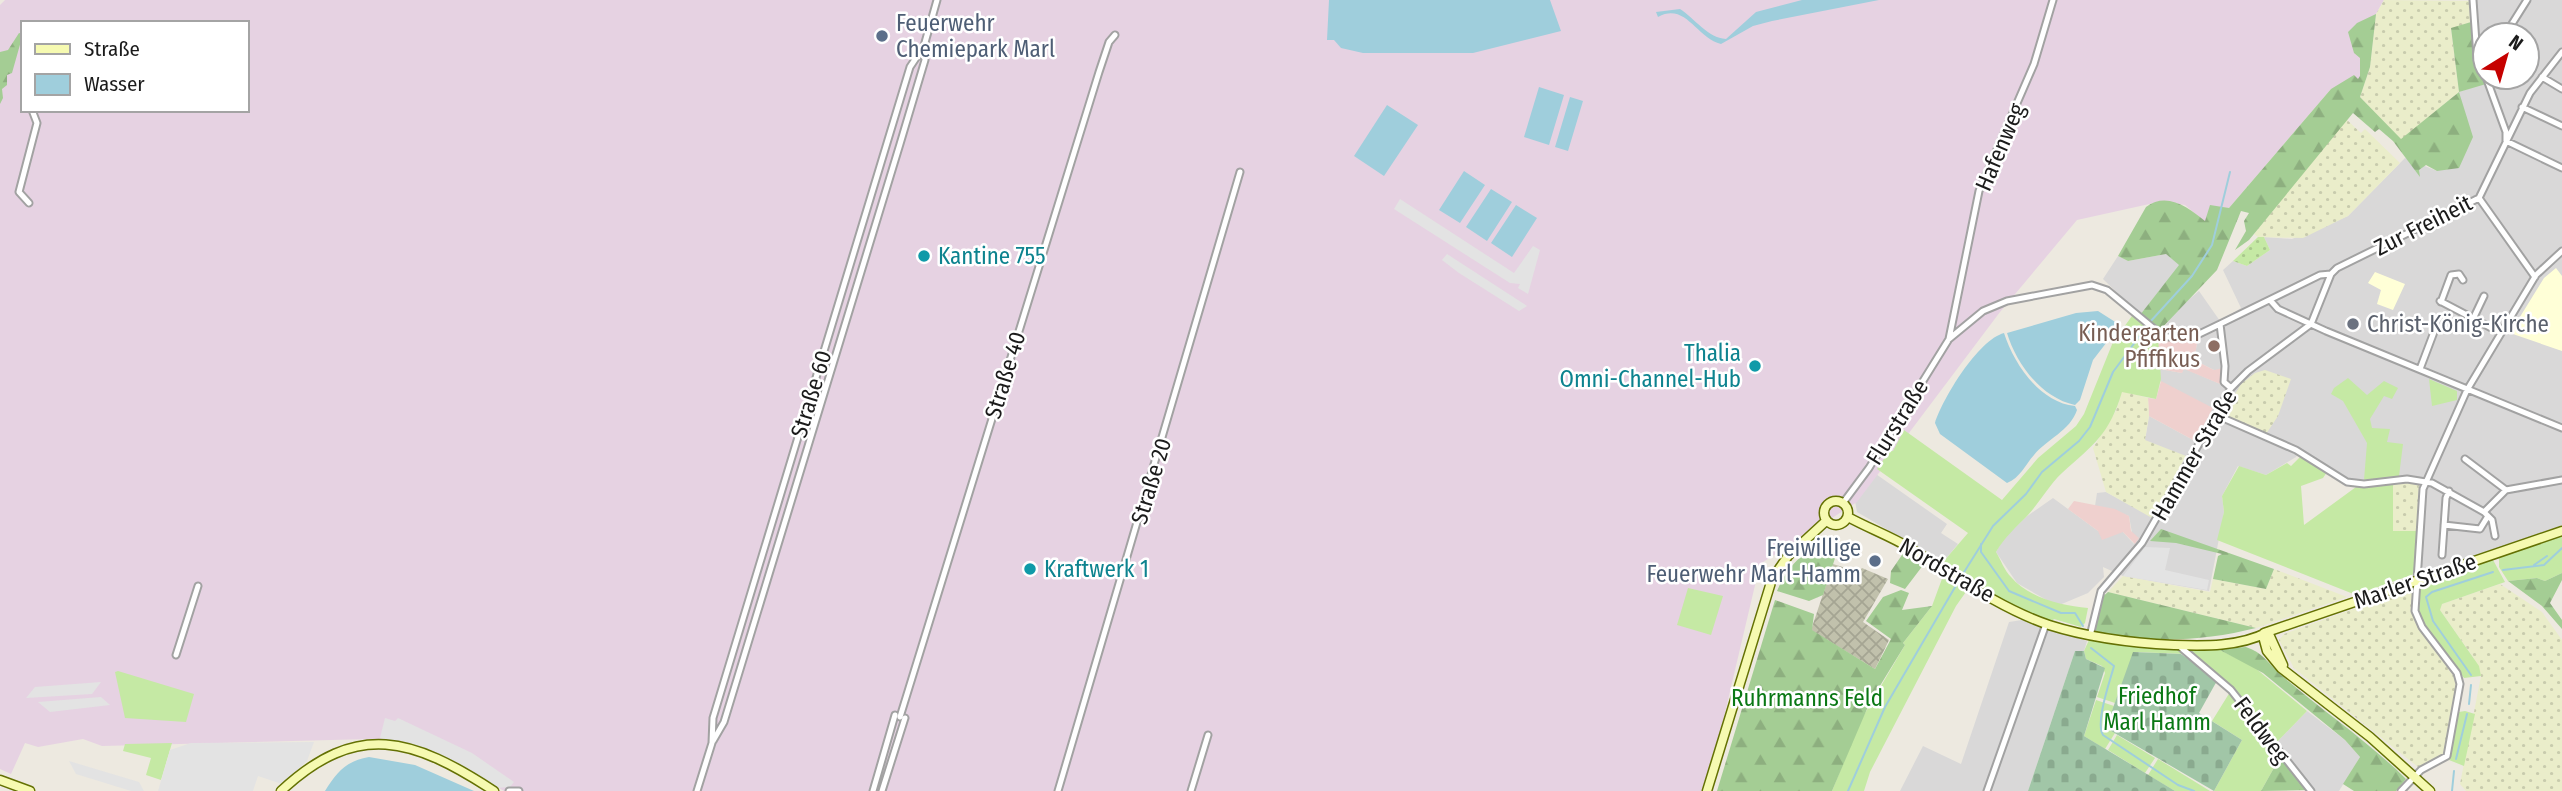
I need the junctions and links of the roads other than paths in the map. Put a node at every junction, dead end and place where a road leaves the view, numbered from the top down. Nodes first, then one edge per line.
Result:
1 (937, 0) edge
2 (2053, 0) edge
3 (2473, 0) edge
4 (2527, 0) edge
5 (2474, 21) edge
6 (2514, 21) edge
7 (1115, 35) dead end
8 (923, 46) junction
9 (2562, 52) edge
10 (2542, 77) junction
11 (2562, 89) edge
12 (2492, 91) edge
13 (2522, 107) junction
14 (33, 112) edge
15 (2562, 126) edge
16 (2506, 141) junction
17 (2562, 168) edge
18 (1240, 172) dead end
19 (2479, 198) junction
20 (29, 203) dead end
21 (2562, 251) edge
22 (2331, 274) junction
23 (2535, 277) junction
24 (2463, 280) dead end
25 (2484, 296) dead end
26 (2270, 300) junction
27 (2474, 317) junction
28 (2220, 324) junction
29 (2311, 324) junction
30 (2434, 332) dead end
31 (2501, 333) junction
32 (1949, 339) junction
33 (2420, 369) junction
34 (2231, 388) junction
35 (2468, 390) junction
36 (2216, 415) junction
37 (2562, 428) edge
38 (2465, 459) dead end
39 (2562, 480) edge
40 (2428, 481) junction
41 (2449, 491) junction
42 (2506, 491) junction
43 (1843, 503) junction
44 (2486, 514) junction
45 (1848, 517) junction
46 (1826, 521) junction
47 (2444, 525) junction
48 (2562, 531) edge
49 (2495, 536) dead end
50 (2442, 555) dead end
51 (2416, 580) junction
52 (198, 586) dead end
53 (2046, 624) junction
54 (2268, 632) junction
55 (2090, 636) junction
56 (2238, 642) junction
57 (2178, 645) junction
58 (2267, 651) junction
59 (176, 655) dead end
60 (2297, 680) junction
61 (900, 717) junction
62 (1208, 735) dead end
63 (712, 743) junction
64 (2415, 776) junction
65 (0, 780) edge
66 (30, 791) edge
67 (281, 791) edge
68 (494, 791) edge
69 (509, 791) edge
70 (519, 791) edge
71 (697, 791) edge
72 (873, 791) edge
73 (882, 791) edge
74 (1058, 791) edge
75 (1191, 791) edge
76 (1707, 791) edge
77 (1987, 791) edge
78 (2311, 791) edge
79 (2401, 791) edge
80 (2430, 791) edge

1 - 8 street, Straße 60
2 - 32 street, Hafenweg
3 - 5 street
4 - 6 street
7 - 61 street, Straße 40
8 - 63 street, Straße 60
8 - 63 street
9 - 10 street, Zur Freiheit
10 - 11 street
10 - 13 street, Zur Freiheit
12 - 16 street
13 - 15 street
13 - 16 street, Zur Freiheit
14 - 20 street
16 - 17 street
16 - 19 street, Zur Freiheit
18 - 74 street, Straße 20
19 - 22 street, Zur Freiheit
19 - 23 street
21 - 23 street
22 - 26 street, Zur Freiheit
22 - 29 street
23 - 31 street
24 - 27 street
25 - 27 street
26 - 28 street, Zur Freiheit
26 - 29 street
27 - 31 street
28 - 32 street, Zur Freiheit
28 - 34 street
29 - 33 street
29 - 34 street, Hammer Straße
30 - 33 street
31 - 35 street
32 - 43 street, Flurstraße
33 - 35 street
34 - 36 street, Hammer Straße
35 - 37 street
35 - 40 street
36 - 40 street
36 - 55 street, Hammer Straße
38 - 42 street
39 - 42 street
40 - 41 street
40 - 51 street
41 - 44 street
41 - 47 street
42 - 44 street
43 - 45 main road
43 - 46 main road
44 - 47 street
44 - 49 street
45 - 46 main road
45 - 53 main road, Nordstraße
46 - 76 main road
47 - 50 street
48 - 51 main road, Marler Straße
51 - 54 main road, Marler Straße
51 - 64 street
52 - 59 street
53 - 55 main road
53 - 77 street
54 - 56 main road, Marler Straße
54 - 57 main road, Marler Straße
54 - 58 main road
54 - 60 main road
55 - 57 main road
56 - 57 main road, Marler Straße
56 - 58 main road
57 - 78 street, Feldweg
58 - 60 main road
60 - 64 main road
61 - 72 street, Straße 40
61 - 73 street
62 - 75 street
63 - 71 street, Straße 60
64 - 79 street
64 - 80 main road
65 - 66 main road
67 - 68 main road
69 - 70 street

